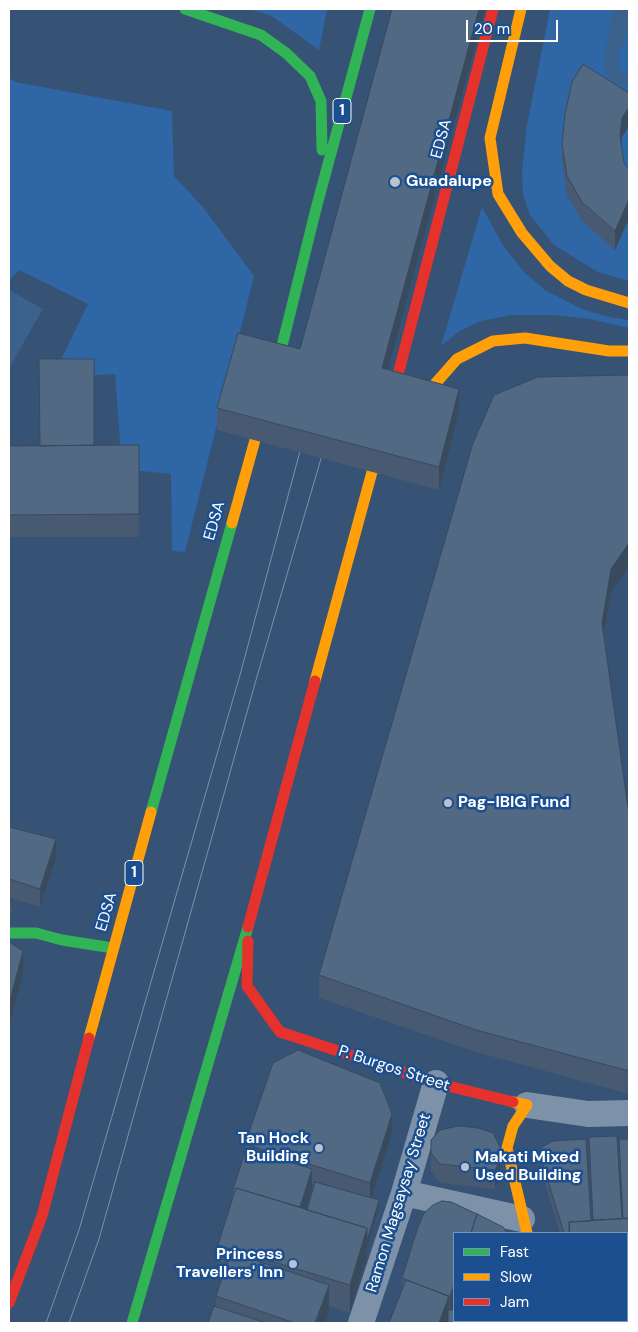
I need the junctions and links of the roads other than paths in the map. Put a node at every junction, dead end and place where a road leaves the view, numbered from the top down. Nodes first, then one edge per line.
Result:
1 (185, 9) edge
2 (493, 9) edge
3 (521, 9) edge
4 (369, 11) edge
5 (317, 205) junction
6 (629, 303) edge
7 (629, 351) edge
8 (277, 366) edge
9 (393, 394) edge
10 (420, 401) edge
11 (255, 440) edge
12 (372, 472) edge
13 (249, 922) junction
14 (9, 932) edge
15 (113, 948) junction
16 (436, 1084) junction
17 (527, 1105) junction
18 (629, 1113) edge
19 (404, 1193) junction
20 (525, 1226) edge
21 (9, 1303) edge
22 (132, 1323) edge
23 (361, 1323) edge

1 - 5 main road
2 - 9 main road, EDSA
3 - 6 main road
4 - 5 main road, 1
5 - 8 main road, 1
7 - 10 main road
11 - 15 main road, EDSA / 1
12 - 13 main road
13 - 16 main road, P. Burgos Street
13 - 22 main road
14 - 15 main road
15 - 21 main road, EDSA / 1
16 - 17 main road, P. Burgos Street
16 - 19 street, Ramon Magsaysay Street
17 - 18 street, P. Burgos Street
17 - 20 main road
19 - 20 street
19 - 23 street, Ramon Magsaysay Street

